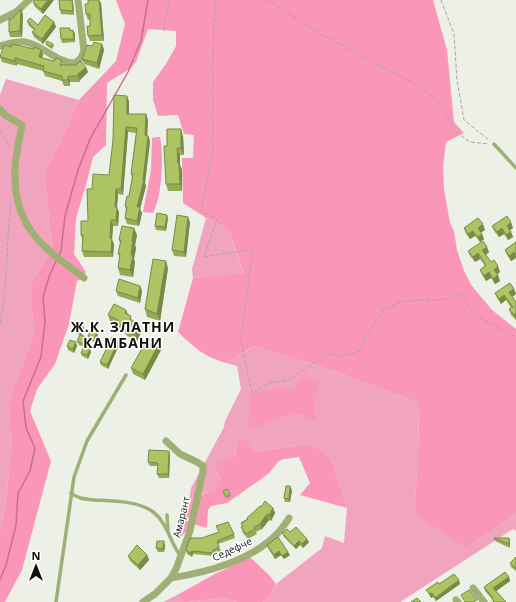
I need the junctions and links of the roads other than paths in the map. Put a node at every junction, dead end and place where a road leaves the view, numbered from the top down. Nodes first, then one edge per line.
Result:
1 (29, 0) edge
2 (78, 0) edge
3 (0, 20) edge
4 (0, 46) edge
5 (0, 109) edge
6 (494, 144) road end
7 (516, 168) edge
8 (84, 278) dead end
9 (126, 375) dead end
10 (166, 441) dead end
11 (71, 494) junction
12 (167, 515) dead end
13 (289, 518) dead end
14 (168, 532) junction
15 (180, 556) junction
16 (171, 578) junction
17 (473, 588) dead end
18 (56, 602) edge
19 (143, 602) edge
20 (484, 602) edge

1 - 3 street
2 - 4 street
5 - 8 street
6 - 7 lane
9 - 11 lane
10 - 15 street, Амарант
11 - 14 lane
11 - 18 lane
12 - 14 lane
13 - 16 street, Седефче
14 - 15 lane
15 - 16 street, Амарант
16 - 19 street, Амарант
17 - 20 street

